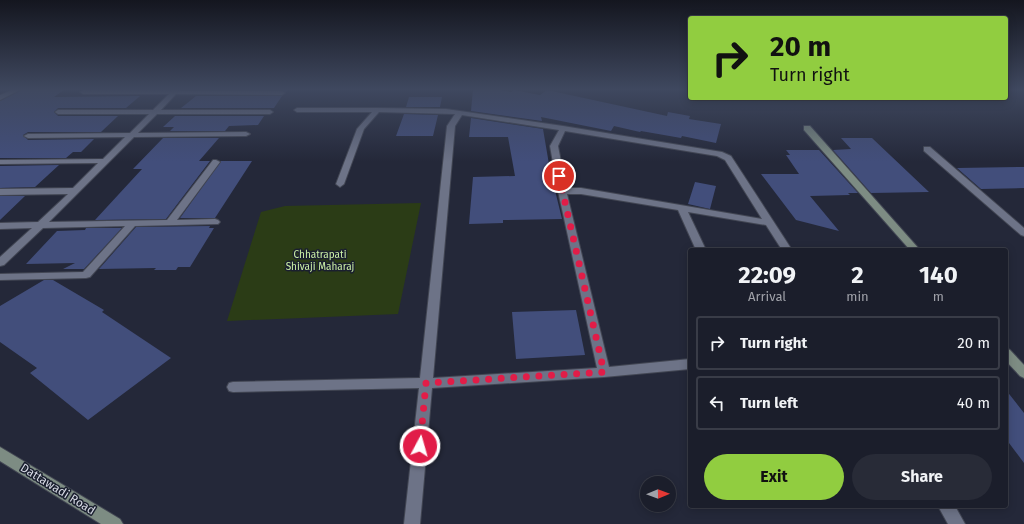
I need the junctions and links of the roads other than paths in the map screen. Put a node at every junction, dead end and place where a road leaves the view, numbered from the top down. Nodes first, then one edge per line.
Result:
1 (153, 113) edge
2 (374, 113) edge
3 (460, 113) edge
4 (463, 113) edge
5 (563, 128) junction
6 (807, 128) dead end
7 (132, 134) junction
8 (246, 134) dead end
9 (28, 136) dead end
10 (927, 149) dead end
11 (105, 161) junction
12 (2, 162) dead end
13 (216, 162) dead end
14 (340, 184) dead end
15 (76, 190) junction
16 (562, 191) junction
17 (0, 192) edge
18 (682, 208) junction
19 (215, 222) dead end
20 (133, 223) junction
21 (170, 223) junction
22 (771, 223) junction
23 (41, 225) junction
24 (0, 226) edge
25 (1024, 233) edge
26 (699, 248) edge
27 (786, 248) edge
28 (913, 248) edge
29 (0, 262) edge
30 (0, 277) edge
31 (1008, 355) edge
32 (688, 364) edge
33 (604, 372) junction
34 (1024, 374) edge
35 (426, 383) junction
36 (233, 387) dead end
37 (0, 453) edge
38 (947, 508) edge
39 (115, 524) edge
40 (412, 524) edge
41 (957, 524) edge

1 - 7 street
2 - 14 street
3 - 35 street
4 - 5 street
5 - 16 street
5 - 22 street
6 - 28 street
7 - 8 street
7 - 9 street
7 - 11 street
10 - 25 street
11 - 12 street
11 - 15 street
13 - 21 street
15 - 17 street
15 - 23 street
16 - 18 street
16 - 33 street
18 - 22 street
18 - 26 street
19 - 21 street
20 - 21 street
20 - 23 street
20 - 30 street
22 - 27 street
23 - 24 street
23 - 29 street
31 - 34 street
32 - 33 street
33 - 35 street
35 - 36 street
35 - 40 street
37 - 39 street, Dattawadi Road
38 - 41 street

